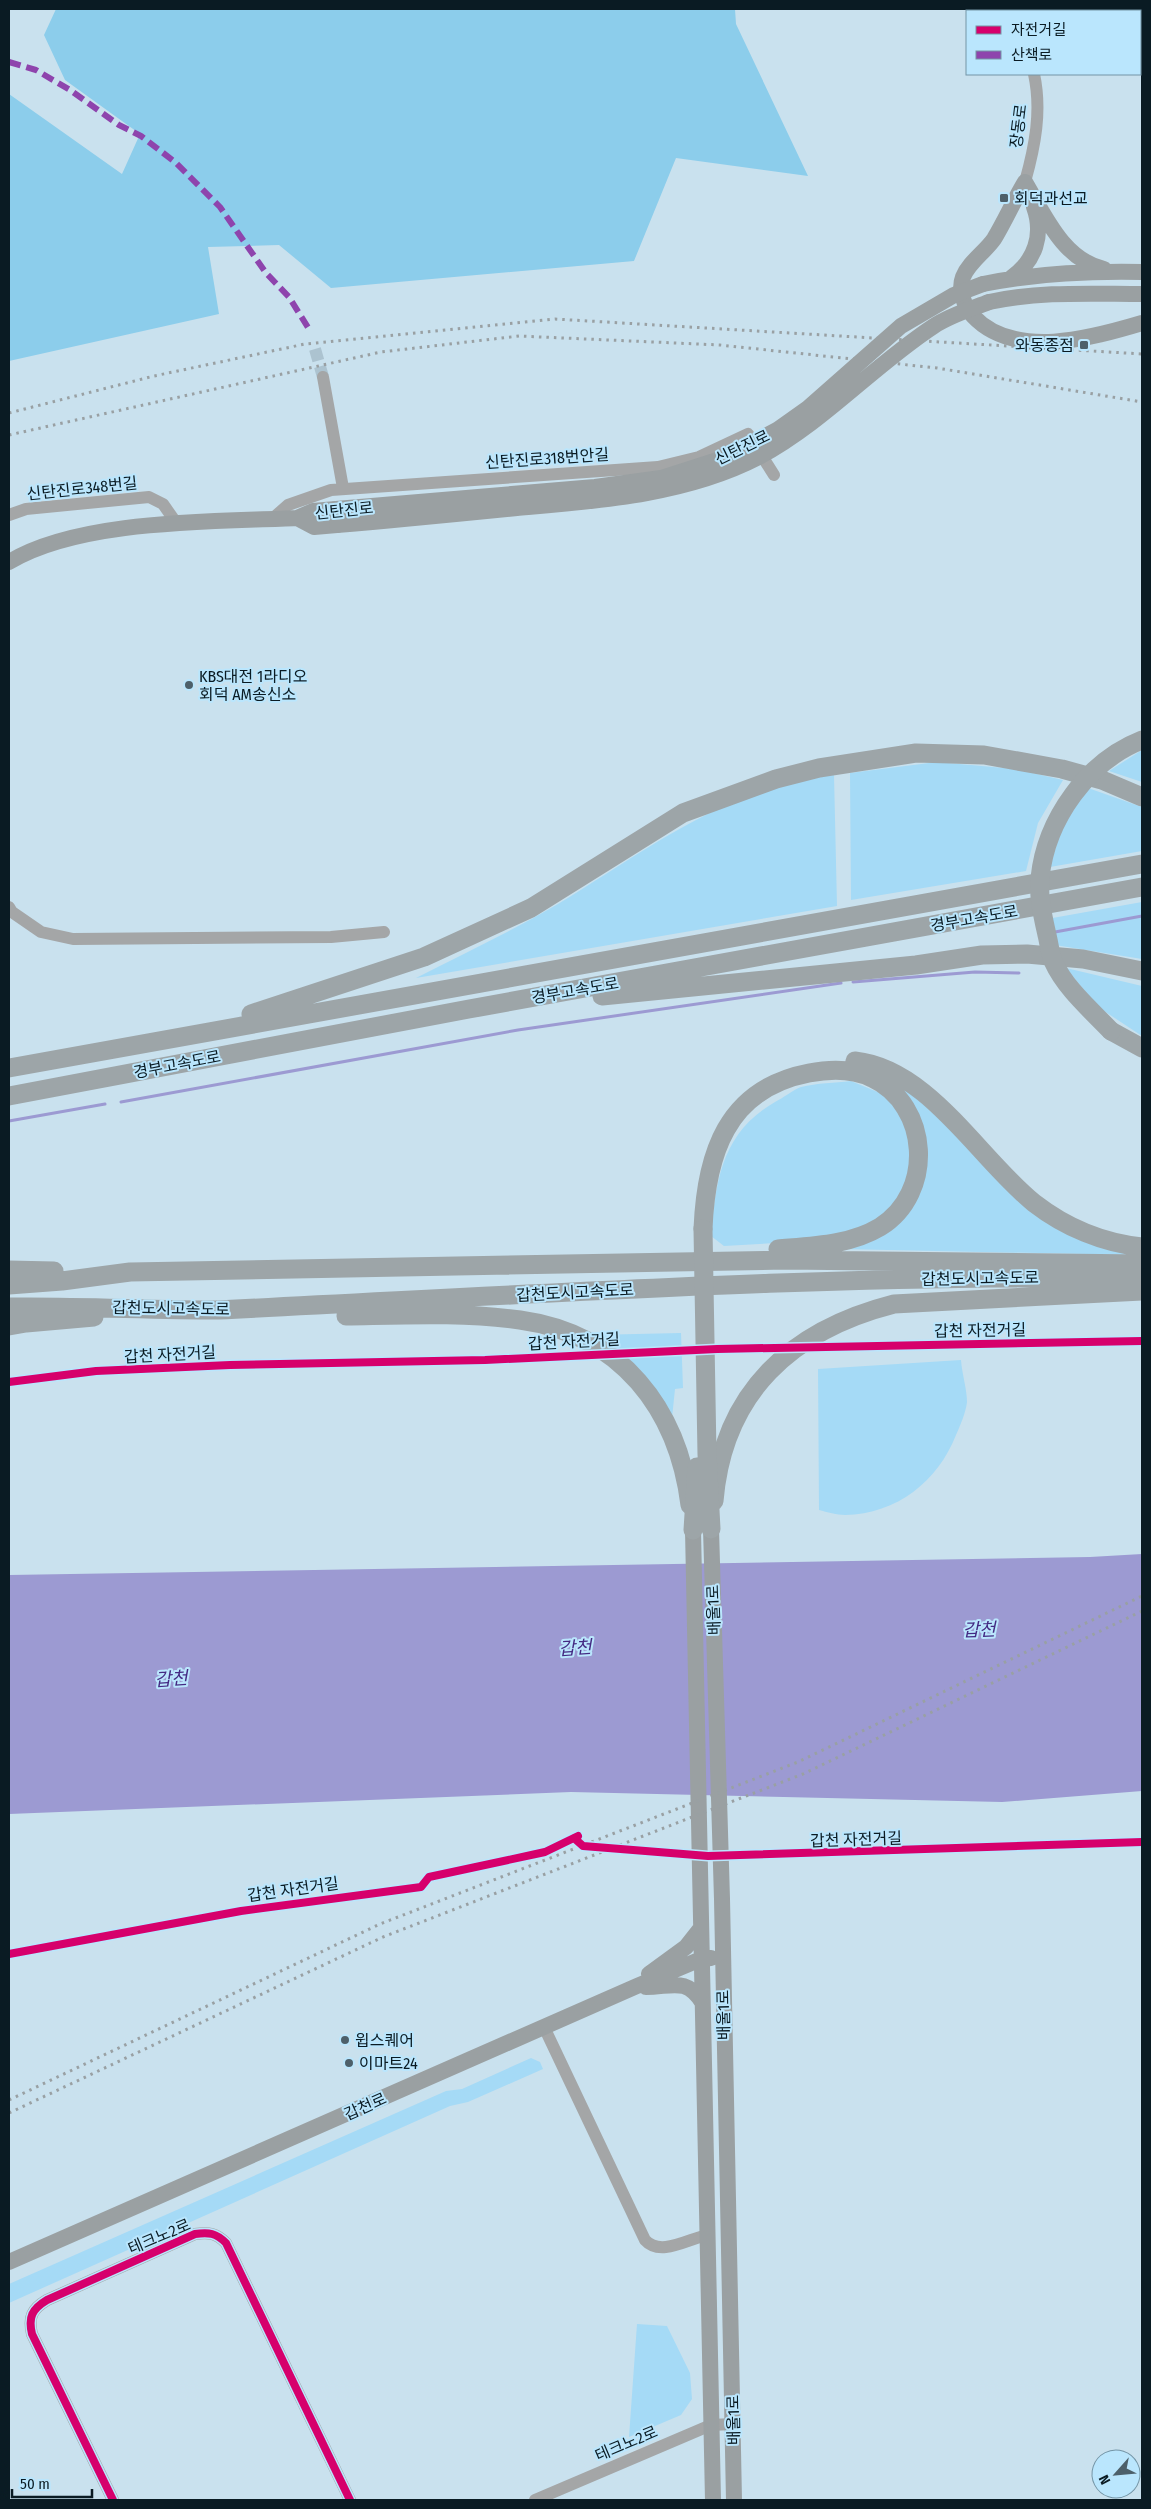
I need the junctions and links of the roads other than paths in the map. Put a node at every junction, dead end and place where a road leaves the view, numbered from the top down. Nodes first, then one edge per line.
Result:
1 (1034, 75) edge
2 (1024, 182) junction
3 (1116, 272) junction
4 (1142, 272) edge
5 (1011, 278) junction
6 (1142, 294) edge
7 (1142, 324) edge
8 (322, 377) tunnel mouth
9 (774, 475) dead end
10 (337, 489) junction
11 (9, 515) edge
12 (336, 517) junction
13 (271, 520) junction
14 (177, 524) junction
15 (9, 562) edge
16 (1142, 740) edge
17 (1142, 797) edge
18 (1142, 864) edge
19 (1142, 888) edge
20 (9, 907) edge
21 (384, 932) dead end
22 (1142, 971) edge
23 (469, 1009) junction
24 (184, 1036) junction
25 (1142, 1048) edge
26 (9, 1068) edge
27 (9, 1096) edge
28 (699, 1231) junction
29 (1142, 1247) edge
30 (1142, 1264) edge
31 (585, 1266) junction
32 (9, 1270) edge
33 (130, 1272) junction
34 (1142, 1278) edge
35 (9, 1285) edge
36 (1142, 1291) edge
37 (9, 1307) edge
38 (158, 1310) junction
39 (218, 1310) junction
40 (9, 1326) edge
41 (702, 1530) junction
42 (700, 1928) junction
43 (722, 1957) junction
44 (701, 1959) junction
45 (637, 1986) junction
46 (702, 2002) junction
47 (544, 2027) junction
48 (707, 2235) junction
49 (9, 2262) edge
50 (711, 2424) junction
51 (733, 2424) junction
52 (113, 2500) edge
53 (350, 2500) edge
54 (535, 2500) edge
55 (713, 2500) edge
56 (734, 2500) edge

1 - 2 street, 장동로
2 - 3 main road
2 - 5 main road
2 - 7 main road
3 - 4 main road, 신탄진로
3 - 5 main road, 신탄진로
5 - 12 main road, 신탄진로, bridge
6 - 12 main road, 신탄진로, bridge
8 - 10 street
9 - 10 street, 신탄진로318번안길
10 - 13 street, 신탄진로318번안길
11 - 14 street, 신탄진로348번길
12 - 13 main road, 신탄진로
13 - 14 main road, 신탄진로
14 - 15 main road, 신탄진로
16 - 25 highway, bridge
17 - 24 highway
18 - 24 highway, 경부고속도로
19 - 23 highway, 경부고속도로
20 - 21 street
22 - 23 highway
23 - 27 highway, 경부고속도로
24 - 26 highway, 경부고속도로
28 - 29 highway
28 - 31 highway
28 - 41 highway, bridge
30 - 31 highway, 갑천도시고속도로
31 - 33 highway, 갑천도시고속도로
32 - 33 highway
33 - 35 highway, 갑천도시고속도로
34 - 39 highway, 갑천도시고속도로
36 - 41 highway, bridge
37 - 38 highway, 갑천도시고속도로
38 - 39 highway, 갑천도시고속도로
38 - 40 highway
39 - 41 highway, bridge
41 - 42 main road, 배울1로
41 - 43 main road, 배울1로
42 - 44 main road, 배울1로
42 - 45 main road
43 - 44 main road, 갑천로
43 - 51 main road, 배울1로
44 - 45 main road, 갑천로
44 - 46 main road, 배울1로
45 - 46 main road
45 - 47 main road, 갑천로
46 - 48 main road, 배울1로
47 - 48 street
47 - 49 main road, 갑천로
48 - 50 main road, 배울1로
50 - 51 street, 테크노2로
50 - 54 street, 테크노2로
50 - 55 main road, 배울1로
51 - 56 main road, 배울1로
52 - 53 street, 테크노2로

